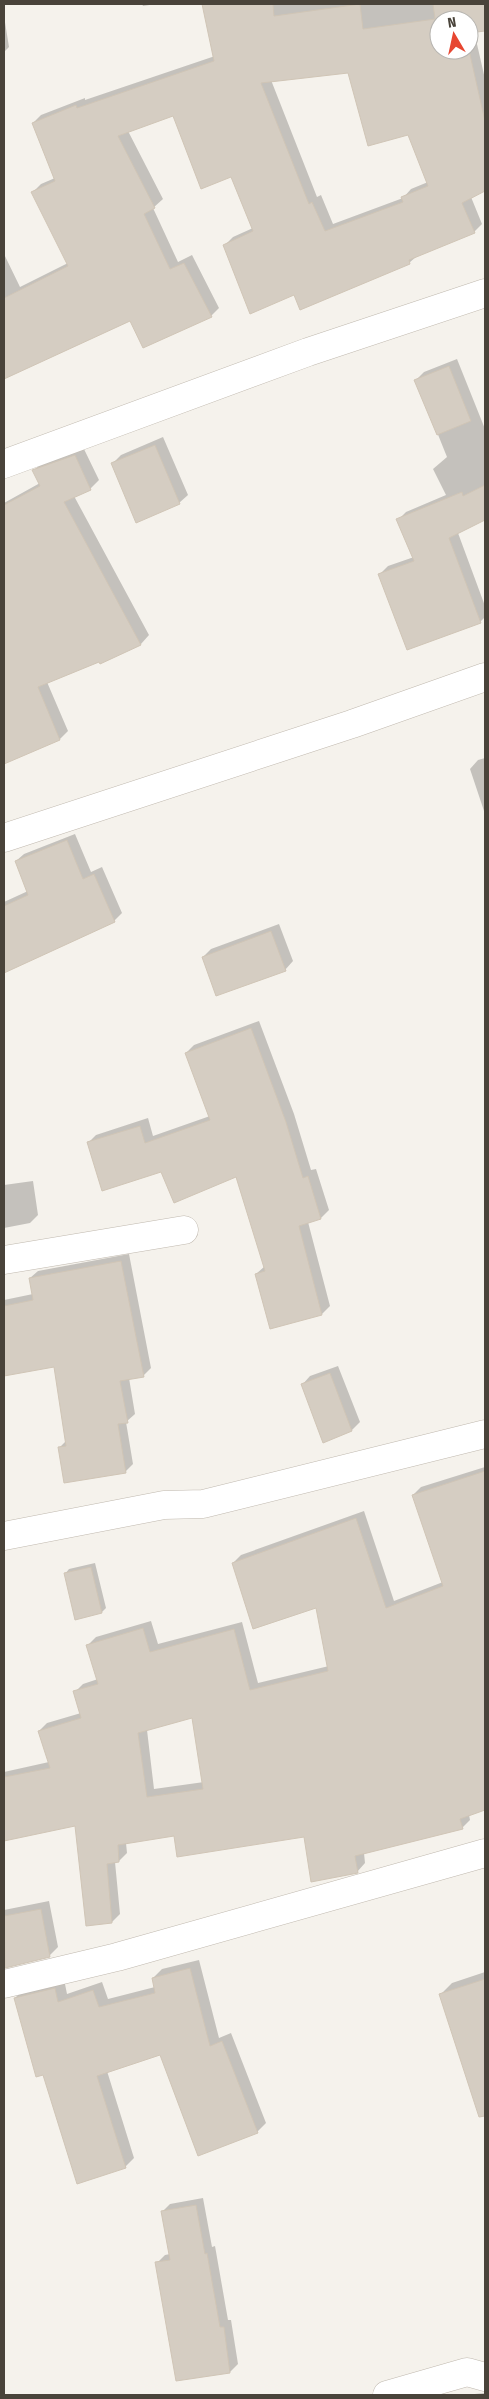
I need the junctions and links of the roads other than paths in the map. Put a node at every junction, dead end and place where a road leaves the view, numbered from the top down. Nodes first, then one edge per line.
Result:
1 (485, 293) edge
2 (4, 464) edge
3 (485, 678) edge
4 (4, 838) edge
5 (184, 1230) dead end
6 (4, 1260) edge
7 (485, 1434) edge
8 (4, 1536) edge
9 (485, 1853) edge
10 (4, 1984) edge
11 (485, 2377) edge
12 (388, 2395) edge

1 - 2 street
3 - 4 street
5 - 6 street
7 - 8 street
9 - 10 street
11 - 12 street

